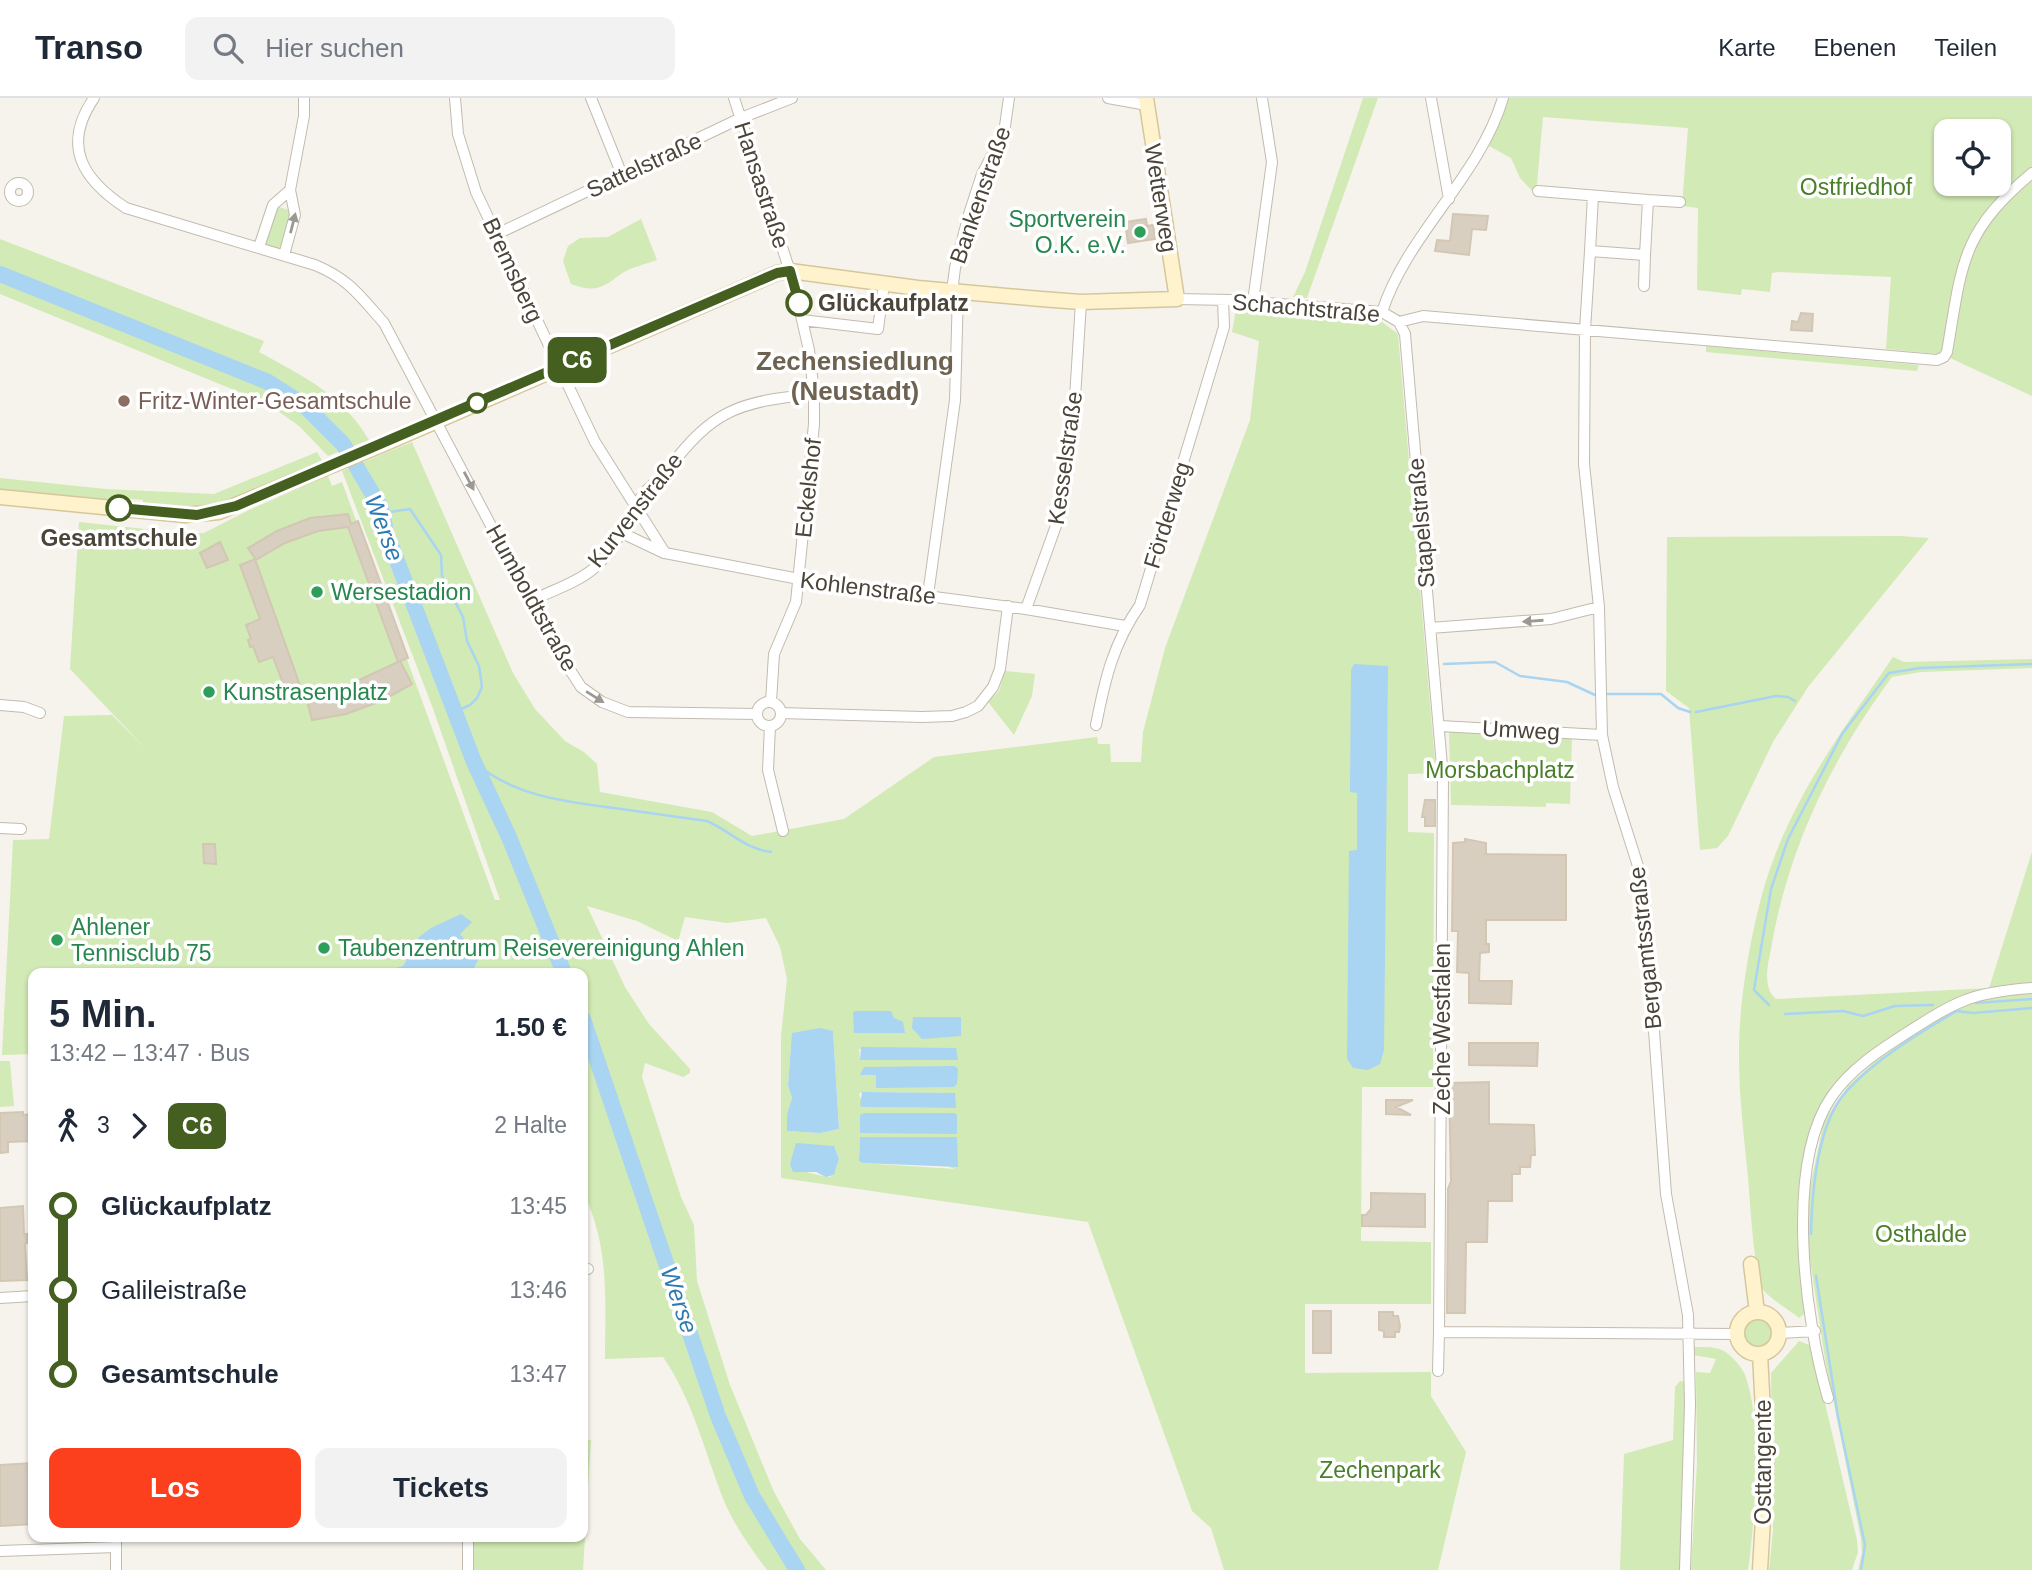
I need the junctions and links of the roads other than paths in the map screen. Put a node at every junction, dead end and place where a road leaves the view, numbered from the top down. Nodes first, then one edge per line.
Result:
1 (94, 98) edge
2 (304, 98) edge
3 (455, 98) edge
4 (591, 98) edge
5 (734, 98) edge
6 (792, 98) edge
7 (1009, 98) edge
8 (1108, 98) edge
9 (1262, 98) edge
10 (1431, 98) edge
11 (1503, 98) edge
12 (1147, 101) edge
13 (741, 118) junction
14 (2032, 173) edge
15 (622, 175) junction
16 (290, 190) junction
17 (1538, 191) dead end
18 (1593, 196) junction
19 (1449, 199) junction
20 (1648, 200) junction
21 (1680, 202) dead end
22 (497, 234) junction
23 (259, 247) junction
24 (1590, 251) junction
25 (284, 255) junction
26 (1645, 255) junction
27 (790, 271) junction
28 (884, 284) junction
29 (1644, 286) dead end
30 (955, 292) junction
31 (1177, 299) junction
32 (1223, 300) junction
33 (1081, 302) junction
34 (1253, 302) junction
35 (1382, 312) junction
36 (802, 320) junction
37 (1399, 322) junction
38 (1585, 330) junction
39 (558, 368) junction
40 (814, 394) junction
41 (437, 421) junction
42 (0, 497) edge
43 (636, 507) junction
44 (622, 533) junction
45 (665, 553) junction
46 (799, 579) junction
47 (928, 595) junction
48 (531, 601) junction
49 (1008, 607) junction
50 (1599, 607) junction
51 (1027, 609) junction
52 (1125, 626) junction
53 (1430, 628) junction
54 (771, 702) junction
55 (0, 705) edge
56 (40, 713) dead end
57 (781, 713) junction
58 (757, 714) junction
59 (1096, 725) dead end
60 (770, 726) junction
61 (1440, 726) junction
62 (1602, 734) junction
63 (0, 828) edge
64 (21, 829) dead end
65 (783, 831) dead end
66 (2032, 988) edge
67 (1751, 1264) dead end
68 (28, 1296) edge
69 (0, 1298) edge
70 (1757, 1312) junction
71 (1815, 1331) junction
72 (1439, 1332) junction
73 (1780, 1332) junction
74 (1689, 1333) junction
75 (1737, 1334) junction
76 (1760, 1354) junction
77 (1438, 1371) dead end
78 (1828, 1398) dead end
79 (104, 1542) edge
80 (116, 1542) edge
81 (468, 1542) edge
82 (0, 1551) edge
83 (116, 1570) edge
84 (468, 1570) edge
85 (1685, 1570) edge
86 (1760, 1570) edge

1 - 23 street, Humboldtstraße
2 - 16 street
3 - 22 street, Bremsberg
4 - 15 street
5 - 13 street, Hansastraße
6 - 13 street, Sattelstraße
7 - 30 street, Bankenstraße
8 - 12 street
9 - 34 street
10 - 19 street
11 - 19 street
12 - 31 street, Wetterweg
13 - 15 street, Sattelstraße
13 - 27 street, Hansastraße
14 - 38 street, Schachtstraße
15 - 22 street, Sattelstraße
16 - 23 street
25 -> 16 street
17 - 18 street
18 - 20 street
18 - 24 street, Bergamtsstraße
19 - 35 street
20 - 21 street
20 - 26 street
22 - 39 street, Bremsberg
23 - 25 street, Humboldtstraße
24 - 26 street
24 - 38 street, Bergamtsstraße
25 - 41 street, Humboldtstraße
26 - 29 street
27 - 28 street, Schachtstraße
27 - 36 street, Eckelshof
27 - 39 street
28 - 30 street, Schachtstraße
28 - 36 street
30 - 33 street, Schachtstraße
30 - 47 street, Bankenstraße
31 - 32 street, Schachtstraße
31 - 33 street, Schachtstraße
32 - 34 street, Schachtstraße
32 - 52 street, Förderweg
33 - 51 street, Kesselstraße
34 - 35 street, Schachtstraße
35 - 37 street, Schachtstraße
36 - 40 street, Eckelshof
37 - 38 street, Schachtstraße
37 - 53 street, Stapelstraße
38 - 50 street, Bergamtsstraße
39 - 41 street
39 - 43 street, Bremsberg
40 - 43 street, Kurvenstraße
40 - 46 street, Eckelshof
41 - 42 street
41 -> 48 street, Humboldtstraße
43 - 44 street, Kurvenstraße
43 - 45 street
44 - 45 street, Kohlenstraße
44 - 48 street, Kurvenstraße
45 - 46 street, Kohlenstraße
46 - 47 street, Kohlenstraße
46 - 54 street, Eckelshof
47 - 49 street, Kohlenstraße
48 -> 58 street, Humboldtstraße
49 - 51 street, Kohlenstraße
49 - 57 street
50 -> 53 street
50 - 62 street, Bergamtsstraße
51 - 52 street, Kohlenstraße
52 - 59 street, Förderweg
53 - 61 street, Stapelstraße
54 - 57 street
54 - 58 street
55 - 56 street
57 - 60 street
58 - 60 street
60 - 65 street
61 - 62 street, Umweg
61 - 72 street, Zeche Westfalen
62 - 74 street, Bergamtsstraße
63 - 64 street
66 - 71 street
67 - 70 street
68 - 69 street
70 - 73 street
70 - 75 street
71 - 73 street
71 - 78 street
72 - 74 street
72 - 77 street, Zeche Westfalen
73 - 76 street
74 - 75 street
74 - 85 street, Bergamtsstraße
75 - 76 street
76 - 86 street, Osttangente
79 - 82 street
80 - 83 street
81 - 84 street

